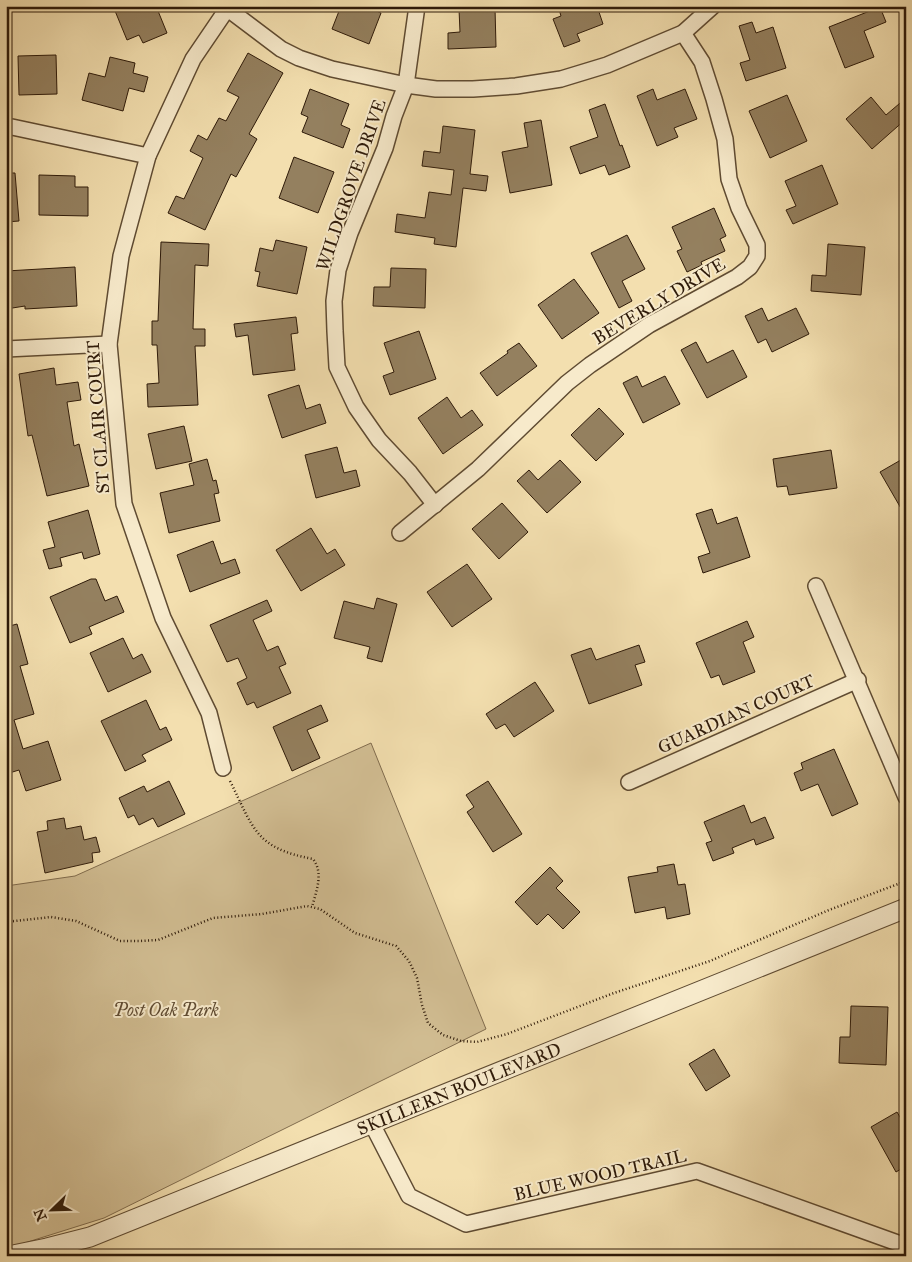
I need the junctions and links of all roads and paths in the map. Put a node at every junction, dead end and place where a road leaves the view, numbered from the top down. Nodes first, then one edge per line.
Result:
1 (418, 6) edge
2 (713, 6) edge
3 (225, 7) edge
4 (683, 33) junction
5 (406, 85) junction
6 (6, 128) edge
7 (148, 156) junction
8 (109, 344) junction
9 (6, 349) edge
10 (436, 505) junction
11 (400, 533) dead end
12 (816, 586) dead end
13 (858, 680) junction
14 (223, 768) joint
15 (629, 782) dead end
16 (906, 797) edge
17 (906, 881) edge
18 (312, 907) junction
19 (906, 908) edge
20 (6, 922) edge
21 (372, 1124) junction
22 (906, 1246) edge
23 (8, 1256) edge

1 - 5 street, WILDGROVE DRIVE
2 - 4 street
3 - 5 street
3 - 7 street, ST CLAIR COURT
4 - 5 street
4 - 10 street, BEVERLY DRIVE
5 - 10 street, WILDGROVE DRIVE
6 - 7 street
7 - 8 street, ST CLAIR COURT
8 - 9 street
8 - 14 street, ST CLAIR COURT
10 - 11 street, BEVERLY DRIVE
12 - 13 street
13 - 15 street, GUARDIAN COURT
13 - 16 street
14 - 18 path
17 - 18 path
18 - 20 path
19 - 21 street, SKILLERN BOULEVARD
21 - 22 street, BLUE WOOD TRAIL
21 - 23 street, SKILLERN BOULEVARD

